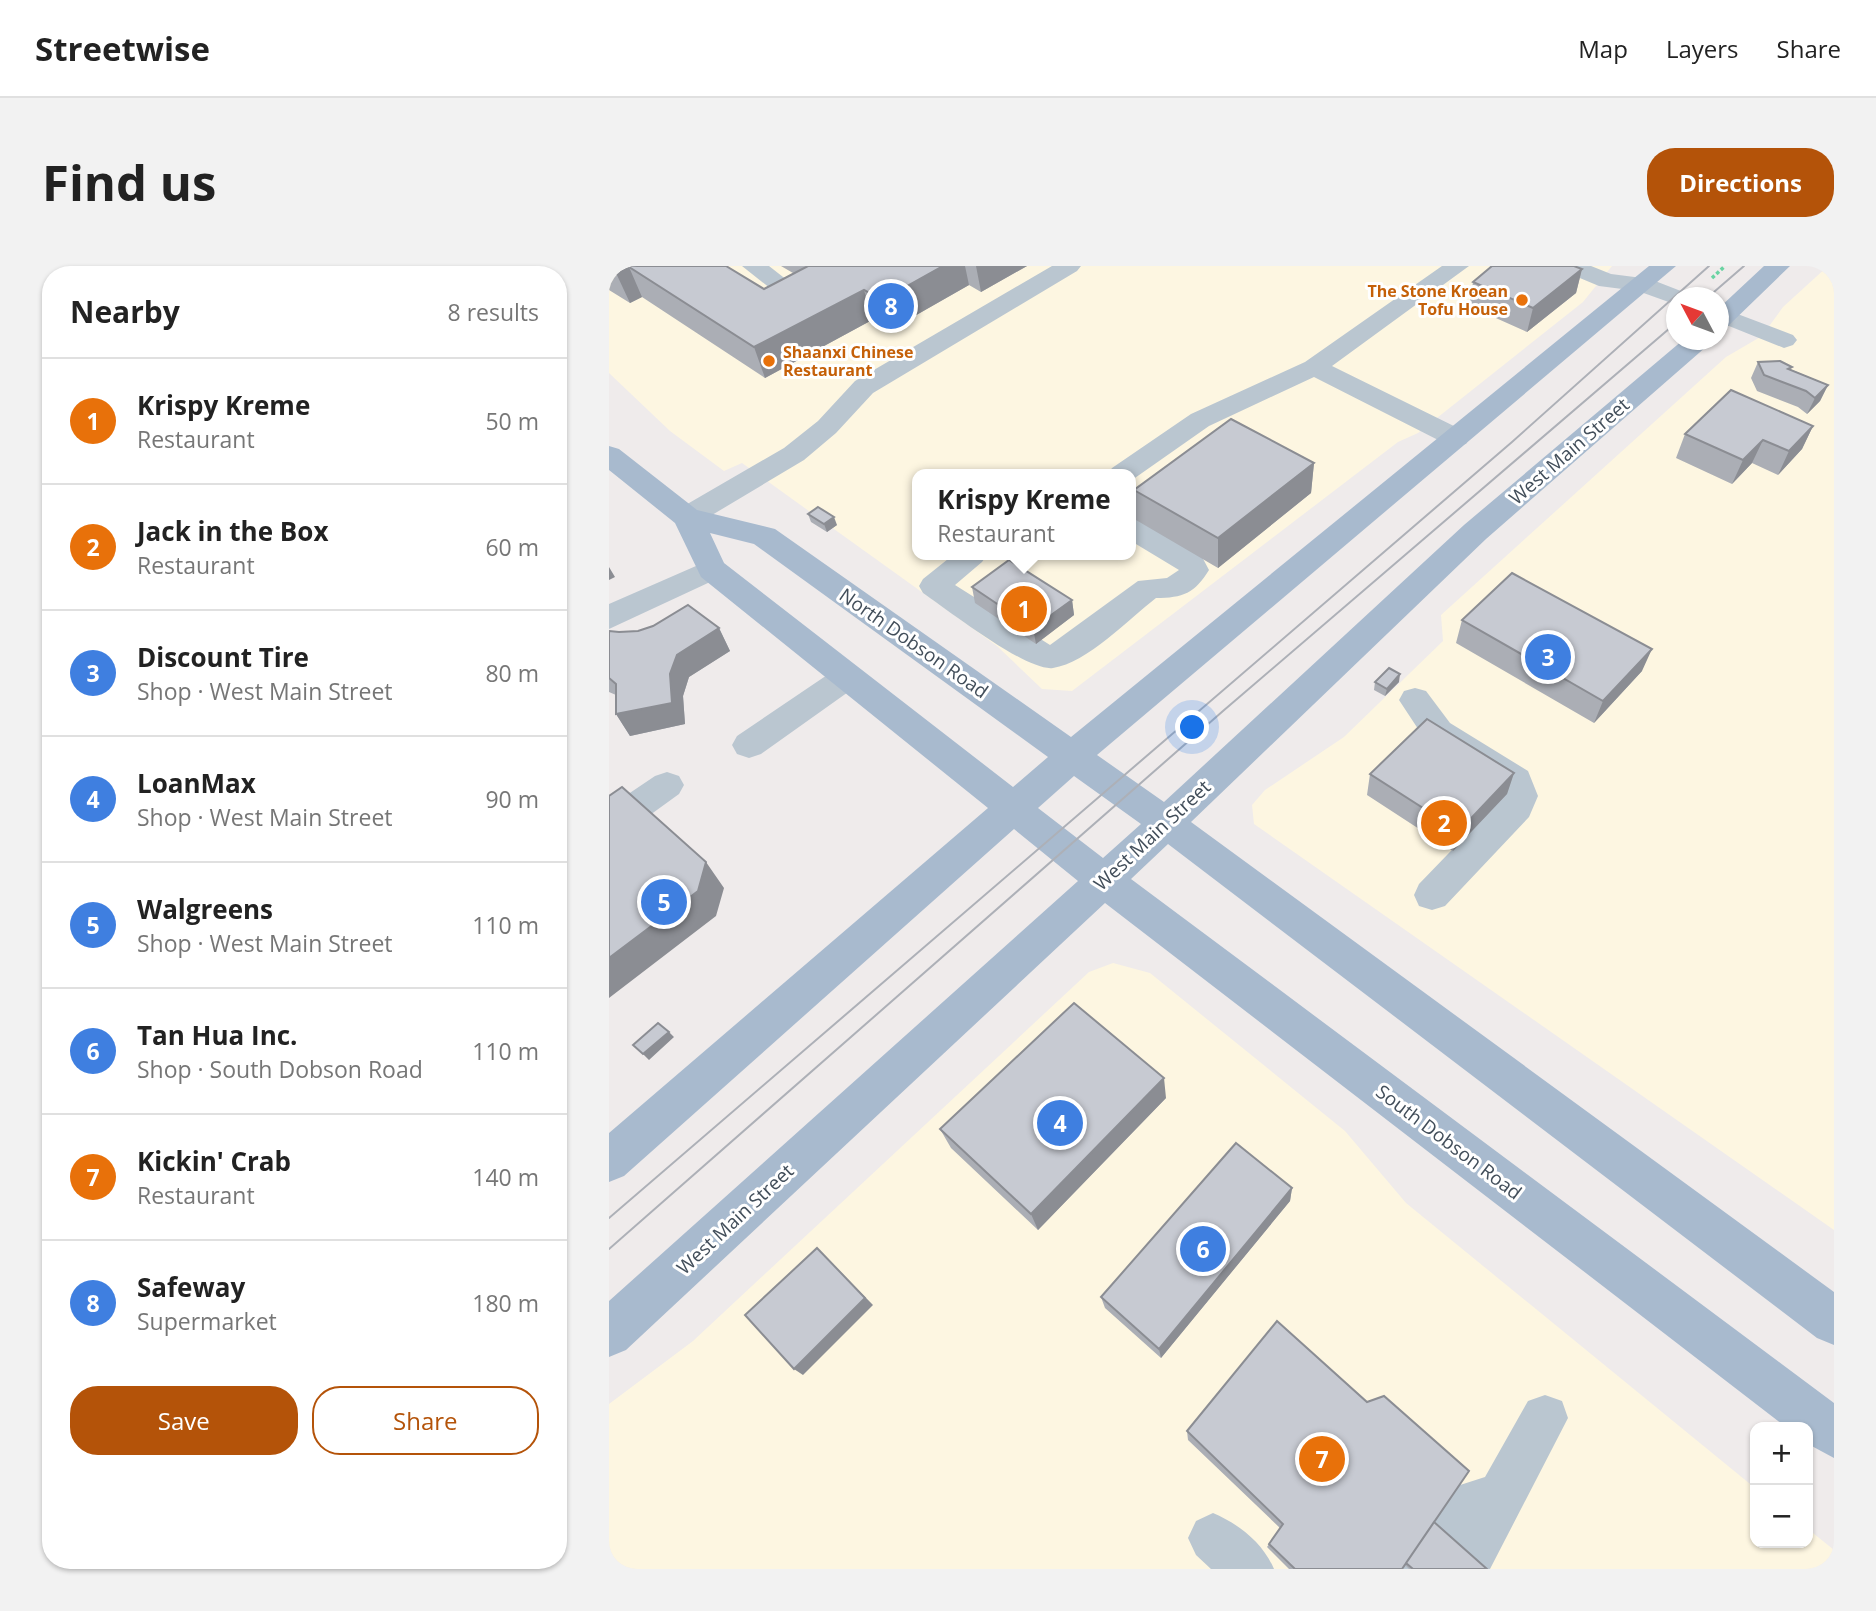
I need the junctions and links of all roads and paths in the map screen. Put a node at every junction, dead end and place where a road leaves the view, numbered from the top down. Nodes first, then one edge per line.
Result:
1 (754, 266) edge
2 (1069, 266) edge
3 (1457, 266) edge
4 (1571, 266) edge
5 (1664, 266) edge
6 (1725, 266) edge
7 (1778, 266) edge
8 (1634, 275) edge
9 (1712, 278) dead end
10 (1666, 292) edge
11 (793, 295) edge
12 (1729, 309) edge
13 (1729, 320) edge
14 (1784, 340) dead end
15 (1686, 350) edge
16 (1314, 366) junction
17 (1456, 438) junction
18 (609, 455) edge
19 (1129, 469) edge
20 (687, 517) junction
21 (1136, 531) edge
22 (966, 560) edge
23 (712, 569) junction
24 (934, 586) joint
25 (1149, 588) joint
26 (609, 618) edge
27 (846, 677) junction
28 (1415, 700) dead end
29 (749, 745) dead end
30 (1073, 756) junction
31 (667, 785) dead end
32 (1012, 809) junction
33 (1166, 823) junction
34 (609, 826) edge
35 (1065, 851) joint
36 (1104, 881) junction
37 (1432, 895) dead end
38 (609, 1161) edge
39 (1834, 1321) edge
40 (609, 1334) edge
41 (1545, 1418) dead end
42 (1834, 1433) edge
43 (1500, 1499) junction
44 (1418, 1569) edge
45 (1464, 1569) edge

1 - 11 lane
2 - 20 lane
3 - 16 lane
4 - 8 lane
5 - 8 main road
6 - 9 path
7 - 12 main road
8 - 10 lane
8 - 17 main road
13 - 14 lane
15 - 33 main road, West Main Street
16 - 17 lane
16 - 19 lane
17 - 30 main road
18 - 20 main road, North Dobson Road
20 - 23 main road, North Dobson Road
20 - 30 main road, North Dobson Road
21 - 25 lane
22 - 24 lane
23 - 26 lane
23 - 27 main road, North Dobson Road
24 - 25 lane
27 - 29 lane
27 - 32 main road, North Dobson Road
28 - 37 lane
30 - 32 main road
30 - 33 main road, North Dobson Road
31 - 34 lane
32 - 35 main road, North Dobson Road
32 - 38 main road
33 - 36 main road, West Main Street
33 - 39 main road
35 - 36 main road, South Dobson Road
36 - 40 main road, West Main Street
36 - 42 main road, South Dobson Road
41 - 43 lane
43 - 44 lane
43 - 45 lane

